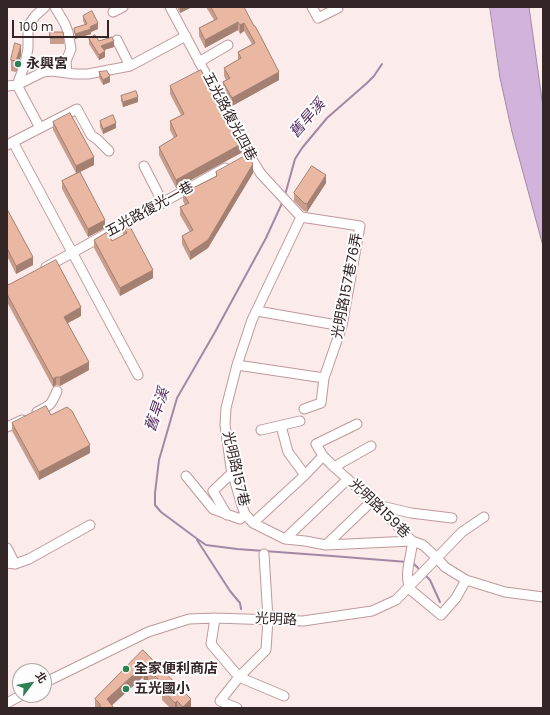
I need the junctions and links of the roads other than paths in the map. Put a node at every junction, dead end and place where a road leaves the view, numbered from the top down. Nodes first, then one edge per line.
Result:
1 (45, 7) edge
2 (55, 7) edge
3 (123, 7) edge
4 (170, 7) edge
5 (312, 7) edge
6 (338, 8) dead end
7 (113, 12) dead end
8 (186, 36) junction
9 (116, 40) dead end
10 (228, 45) dead end
11 (200, 62) junction
12 (130, 66) junction
13 (67, 73) junction
14 (17, 85) junction
15 (7, 86) edge
16 (40, 128) junction
17 (10, 143) edge
18 (109, 151) dead end
19 (242, 159) junction
20 (144, 166) dead end
21 (163, 203) junction
22 (301, 217) junction
23 (72, 253) junction
24 (38, 271) edge
25 (257, 311) junction
26 (342, 326) junction
27 (237, 365) junction
28 (138, 376) dead end
29 (324, 378) junction
30 (57, 391) dead end
31 (304, 408) dead end
32 (300, 420) dead end
33 (357, 424) dead end
34 (281, 426) junction
35 (7, 427) edge
36 (261, 430) dead end
37 (371, 446) dead end
38 (323, 456) junction
39 (334, 467) junction
40 (233, 472) junction
41 (305, 474) junction
42 (186, 476) dead end
43 (348, 480) junction
44 (375, 503) junction
45 (245, 514) junction
46 (227, 515) junction
47 (484, 517) dead end
48 (452, 518) dead end
49 (253, 523) junction
50 (90, 525) dead end
51 (285, 539) junction
52 (412, 544) junction
53 (326, 545) junction
54 (7, 548) edge
55 (264, 554) dead end
56 (437, 558) junction
57 (11, 564) edge
58 (466, 580) junction
59 (409, 587) junction
60 (543, 597) edge
61 (215, 618) junction
62 (268, 619) junction
63 (239, 677) junction
64 (52, 679) edge
65 (284, 696) dead end
66 (237, 708) edge

1 - 14 street
2 - 13 street
3 - 7 street
4 - 8 street, 五光路復光四巷
5 - 6 street
8 - 11 street, 五光路復光四巷
8 - 12 street
9 - 12 street
10 - 11 street
11 - 19 street, 五光路復光四巷
12 - 13 street
13 - 14 street
14 - 15 street
14 - 16 street
16 - 17 street
16 - 18 street
17 - 23 street
19 - 21 street, 五光路復光一巷
19 - 22 street, 五光路復光四巷
20 - 21 street
21 - 23 street, 五光路復光一巷
22 - 25 street, 光明路157巷
22 - 26 street, 光明路157巷76弄
23 - 24 street, 五光路復光一巷
23 - 28 street
25 - 26 street
25 - 27 street, 光明路157巷
26 - 29 street, 光明路157巷76弄
27 - 29 street
27 - 40 street, 光明路157巷
29 - 31 street, 光明路157巷76弄
30 - 35 street
32 - 34 street
33 - 38 street
34 - 36 street
34 - 41 street
37 - 39 street
38 - 39 street, 光明路159巷
38 - 41 street
39 - 43 street, 光明路159巷
40 - 45 street, 光明路157巷
40 - 46 street
41 - 49 street
42 - 46 street
43 - 44 street, 光明路159巷
43 - 51 street
44 - 48 street
44 - 52 street, 光明路159巷
44 - 53 street
45 - 46 street
45 - 49 street, 光明路157巷
47 - 56 street, 光明路
49 - 51 street, 光明路157巷
50 - 57 street
51 - 53 street, 光明路157巷
52 - 53 street, 光明路157巷
52 - 56 street, 光明路159巷
52 - 59 street
54 - 57 street
55 - 62 street
56 - 58 street, 光明路159巷
56 - 59 street, 光明路
58 - 59 street
58 - 60 street, 光明路159巷
59 - 62 street, 光明路
61 - 62 street, 光明路
61 - 63 street
61 - 64 street, 光明路
62 - 63 street
63 - 65 street
63 - 66 street

